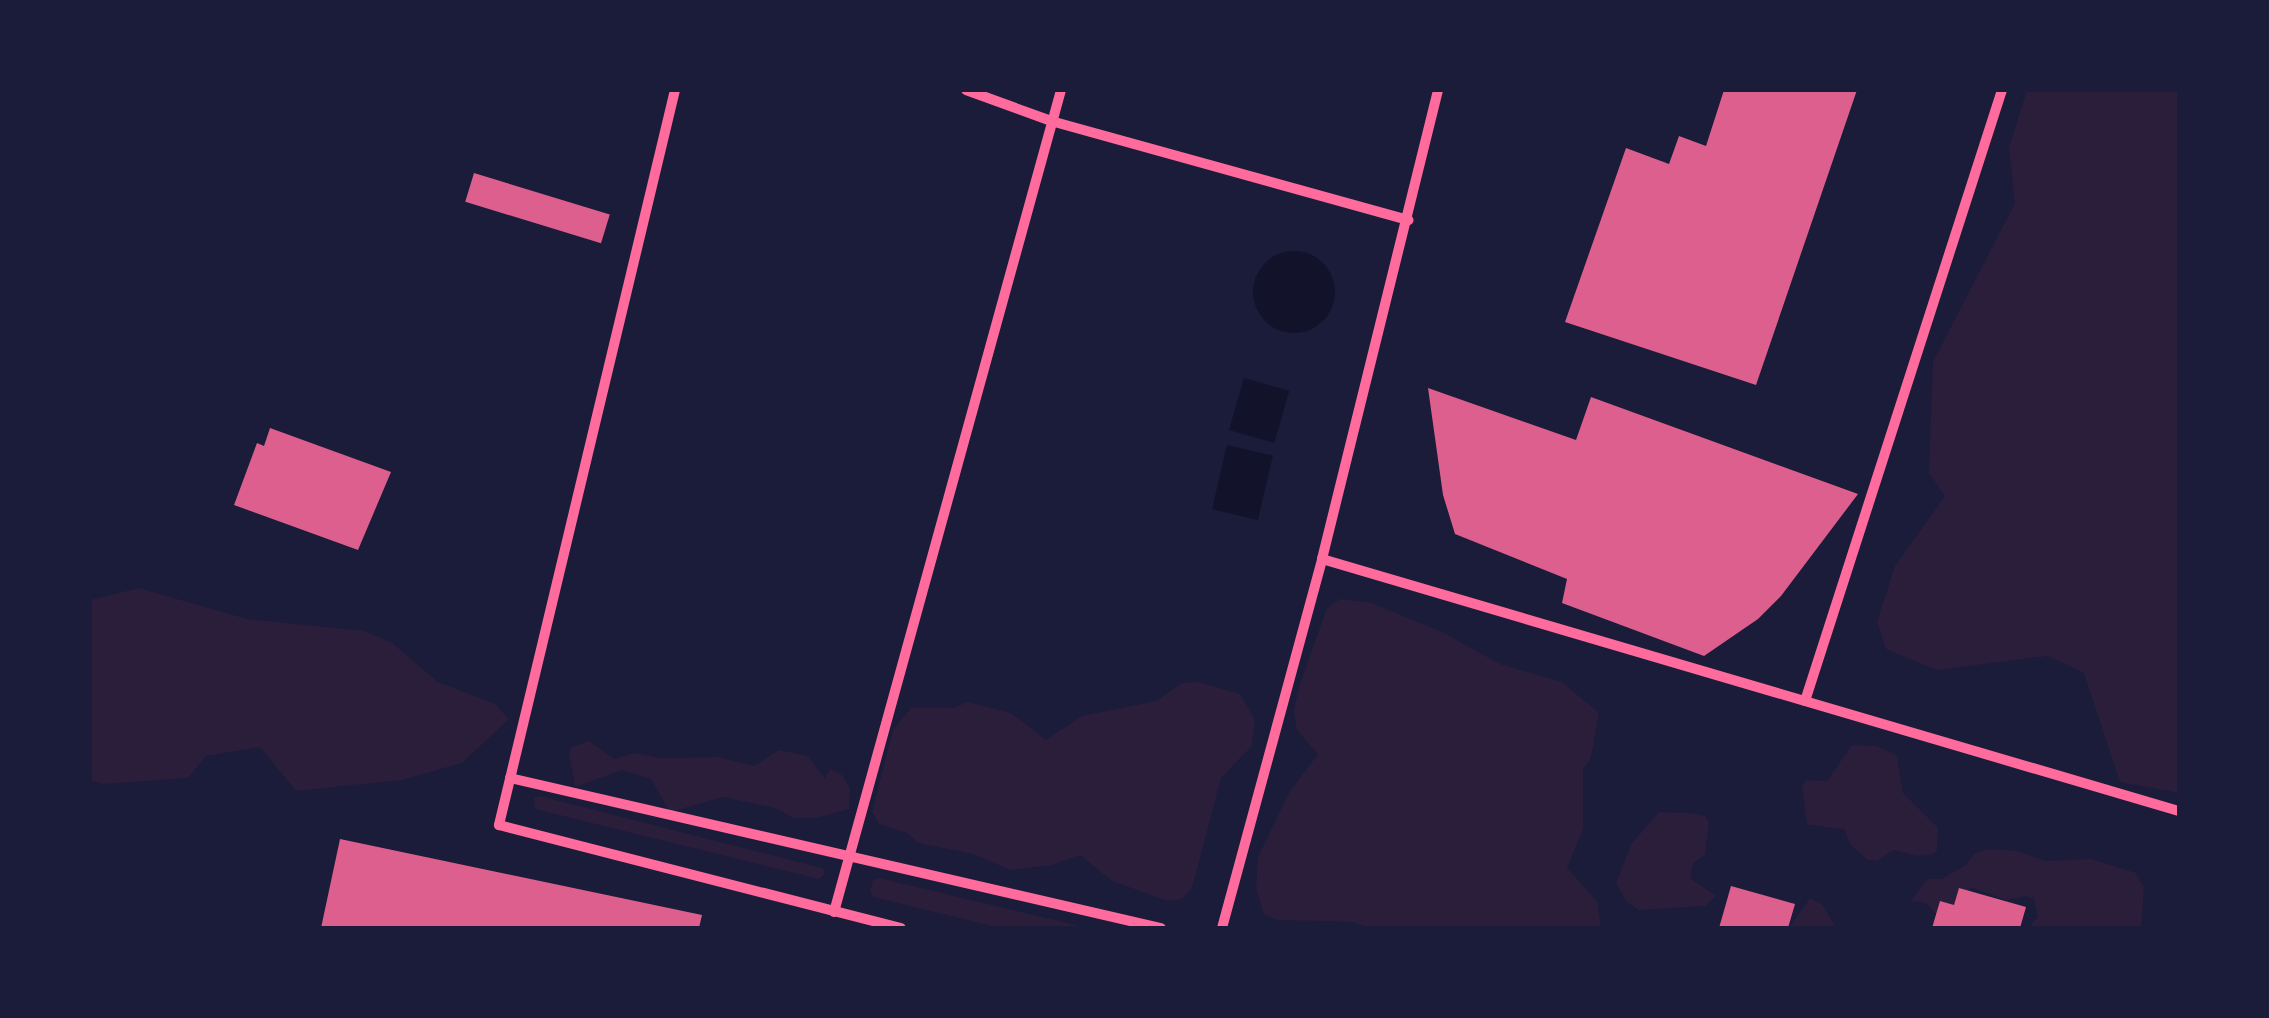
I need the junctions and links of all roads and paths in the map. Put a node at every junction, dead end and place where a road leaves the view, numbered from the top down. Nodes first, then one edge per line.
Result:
1 (675, 90) edge
2 (966, 90) edge
3 (1061, 90) edge
4 (1438, 90) edge
5 (2002, 90) edge
6 (1050, 121) junction
7 (1409, 220) junction
8 (1322, 560) junction
9 (1805, 701) junction
10 (510, 778) junction
11 (2179, 811) edge
12 (849, 857) junction
13 (834, 912) junction
14 (901, 928) edge
15 (1161, 928) edge
16 (1222, 928) edge

1 - 10 street
2 - 6 street
3 - 6 street
4 - 7 street
5 - 9 street
6 - 7 street
6 - 12 street
7 - 8 street
8 - 9 street
8 - 16 street
9 - 11 street
10 - 12 street
10 - 13 street
12 - 13 street
12 - 15 street
13 - 14 street

